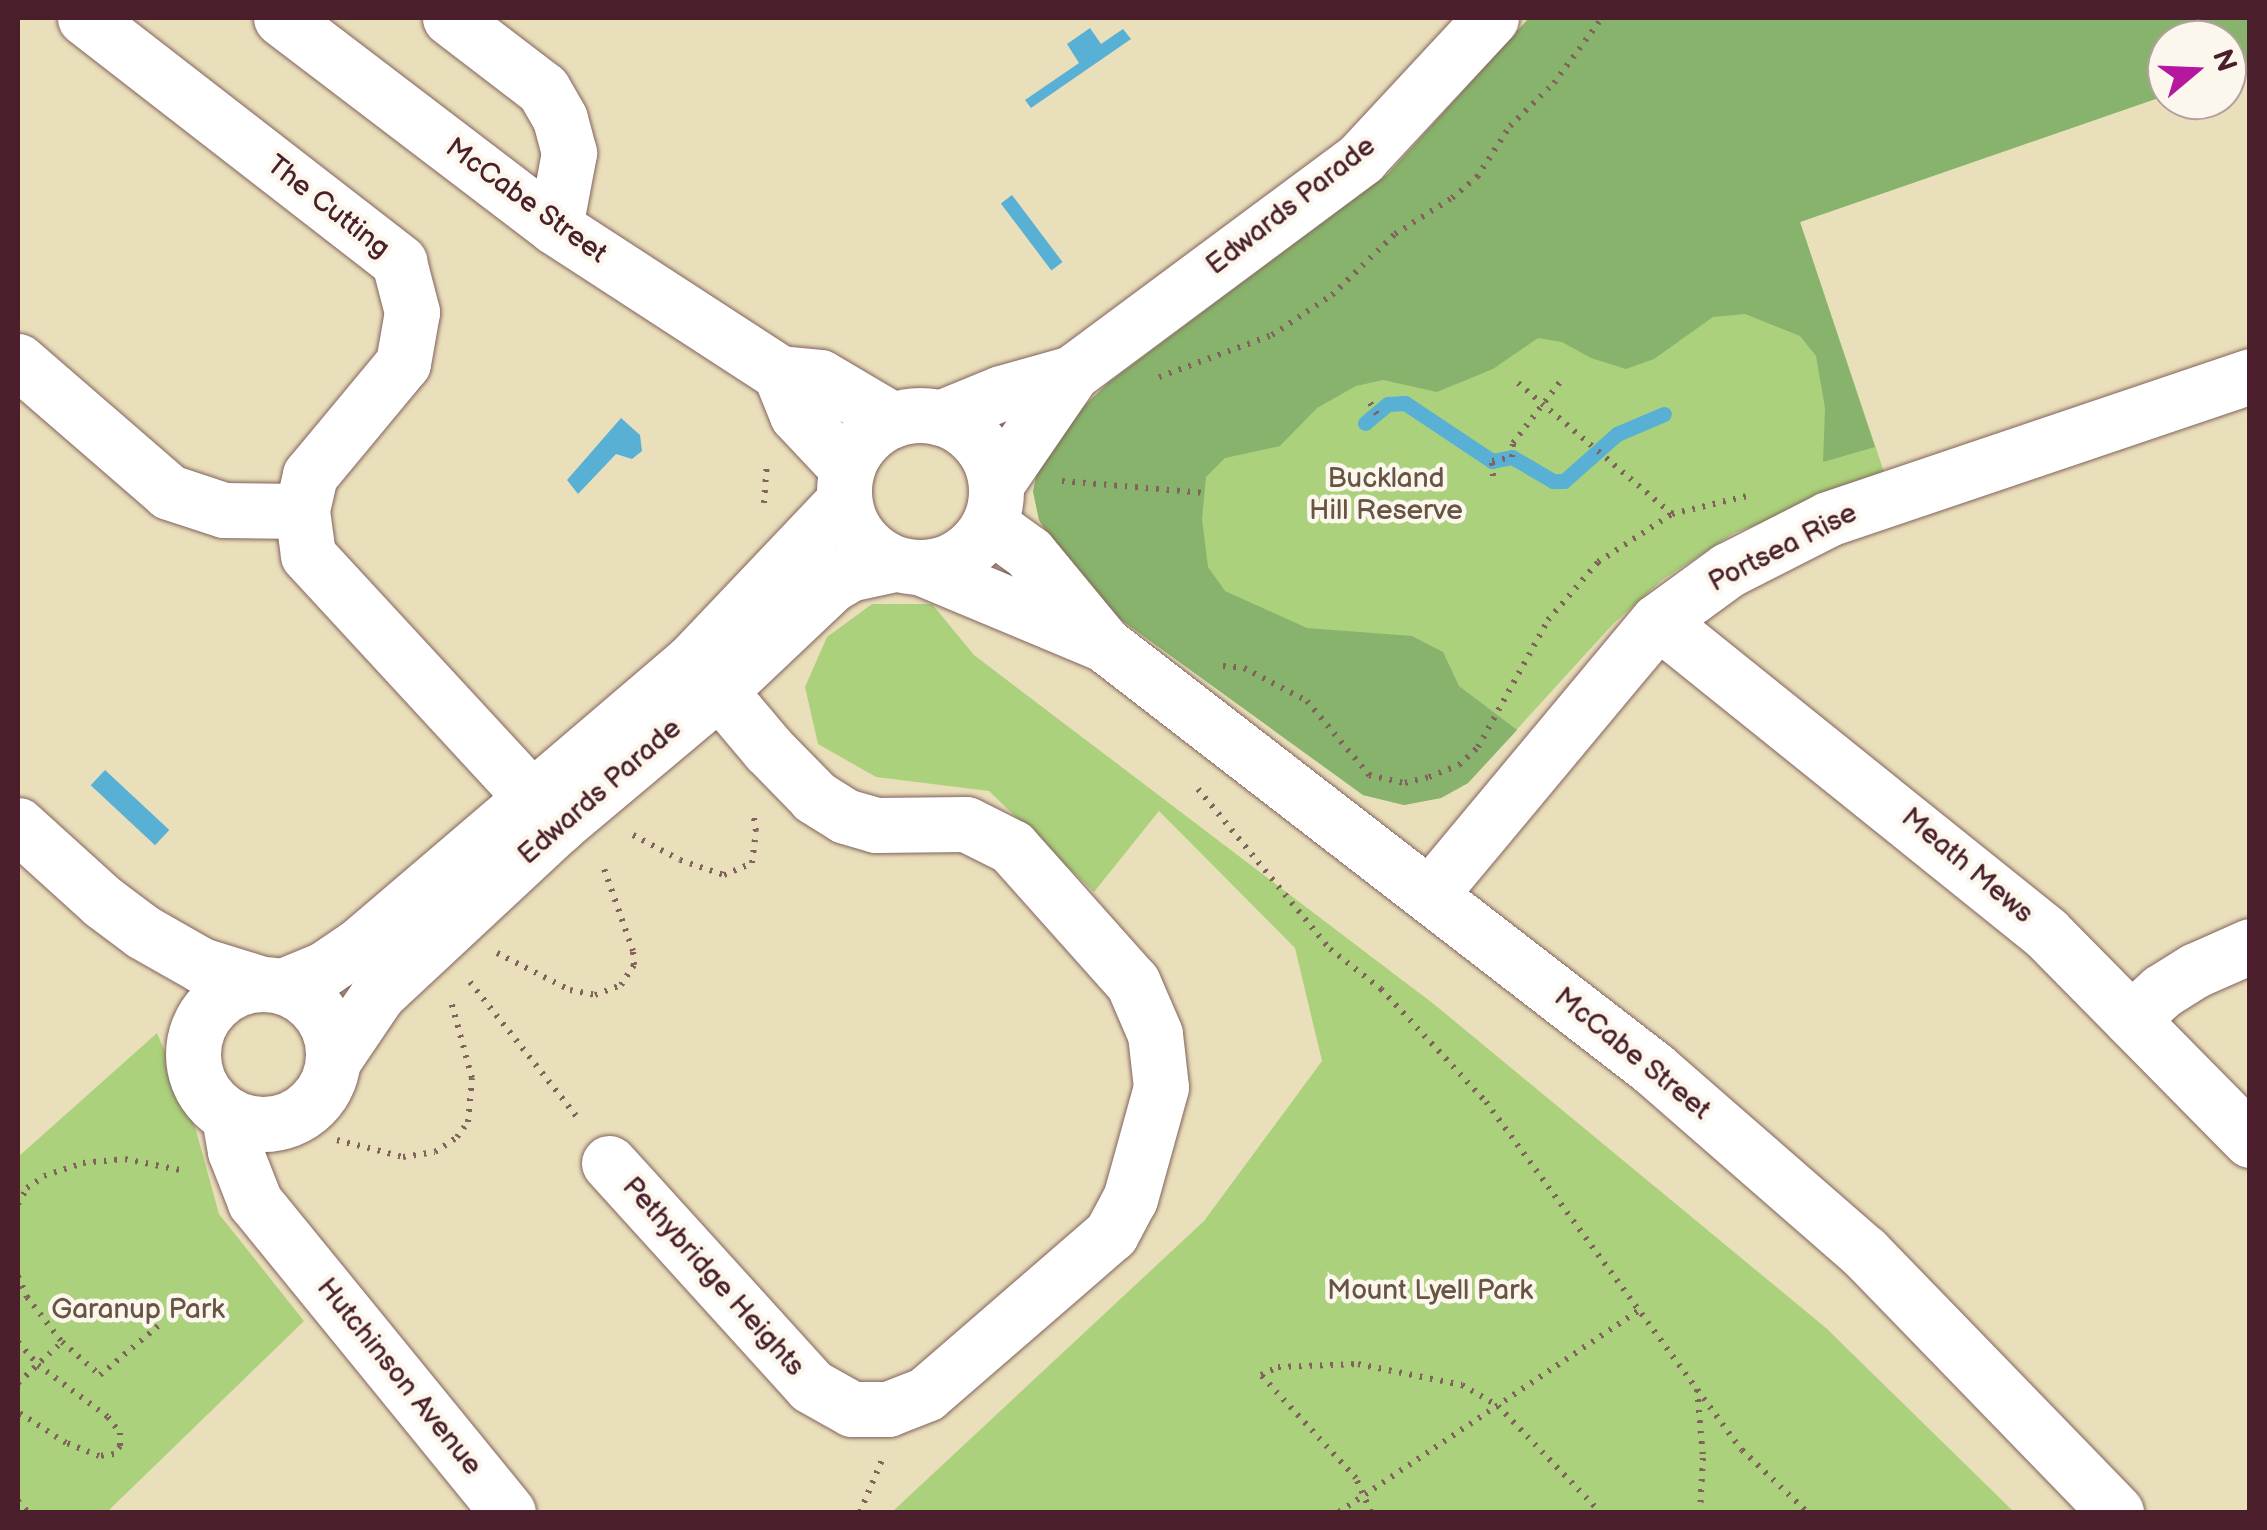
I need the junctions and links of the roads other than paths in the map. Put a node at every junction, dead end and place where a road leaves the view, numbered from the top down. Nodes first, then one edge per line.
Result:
1 (85, 18) edge
2 (281, 18) edge
3 (450, 18) edge
4 (1491, 18) edge
5 (555, 226) junction
6 (18, 361) edge
7 (780, 373) junction
8 (1072, 373) junction
9 (2250, 376) edge
10 (916, 419) junction
11 (846, 484) junction
12 (1010, 496) junction
13 (302, 511) junction
14 (908, 566) junction
15 (1658, 621) junction
16 (1104, 644) junction
17 (706, 675) junction
18 (545, 810) junction
19 (18, 824) edge
20 (1431, 893) junction
21 (103, 902) junction
22 (2250, 946) edge
23 (270, 984) junction
24 (2131, 1018) junction
25 (196, 1030) junction
26 (334, 1059) junction
27 (229, 1117) junction
28 (318, 1128) junction
29 (2250, 1140) edge
30 (610, 1163) dead end
31 (292, 1241) junction
32 (508, 1512) edge
33 (2116, 1512) edge

1 - 13 street, The Cutting
2 - 5 street, McCabe Street
3 - 5 street
4 - 8 street, Edwards Parade
5 - 7 street, McCabe Street
6 - 13 street
7 - 10 street, McCabe Street
7 - 11 street, McCabe Street
8 - 10 street, Edwards Parade
8 - 12 street, Edwards Parade
9 - 15 street, Portsea Rise
10 - 11 street
10 - 12 street, McCabe Street
11 - 14 street, McCabe Street
11 - 17 street, Edwards Parade
12 - 14 street
12 - 16 street, McCabe Street
13 - 18 street
14 - 16 street, McCabe Street
14 - 17 street, Edwards Parade
15 - 20 street, Portsea Rise
15 - 24 street, Meath Mews
16 - 20 street, McCabe Street
17 - 18 street, Edwards Parade
17 - 30 street, Pethybridge Heights
18 - 23 street, Edwards Parade
18 - 26 street, Edwards Parade
19 - 21 street
20 - 33 street, McCabe Street
21 - 23 street
21 - 25 street
22 - 24 street
23 - 25 street
23 - 26 street
24 - 29 street, Meath Mews
25 - 27 street
26 - 28 street
27 - 28 street
27 - 31 street, Hutchinson Avenue
28 - 31 street, Hutchinson Avenue
31 - 32 street, Hutchinson Avenue

